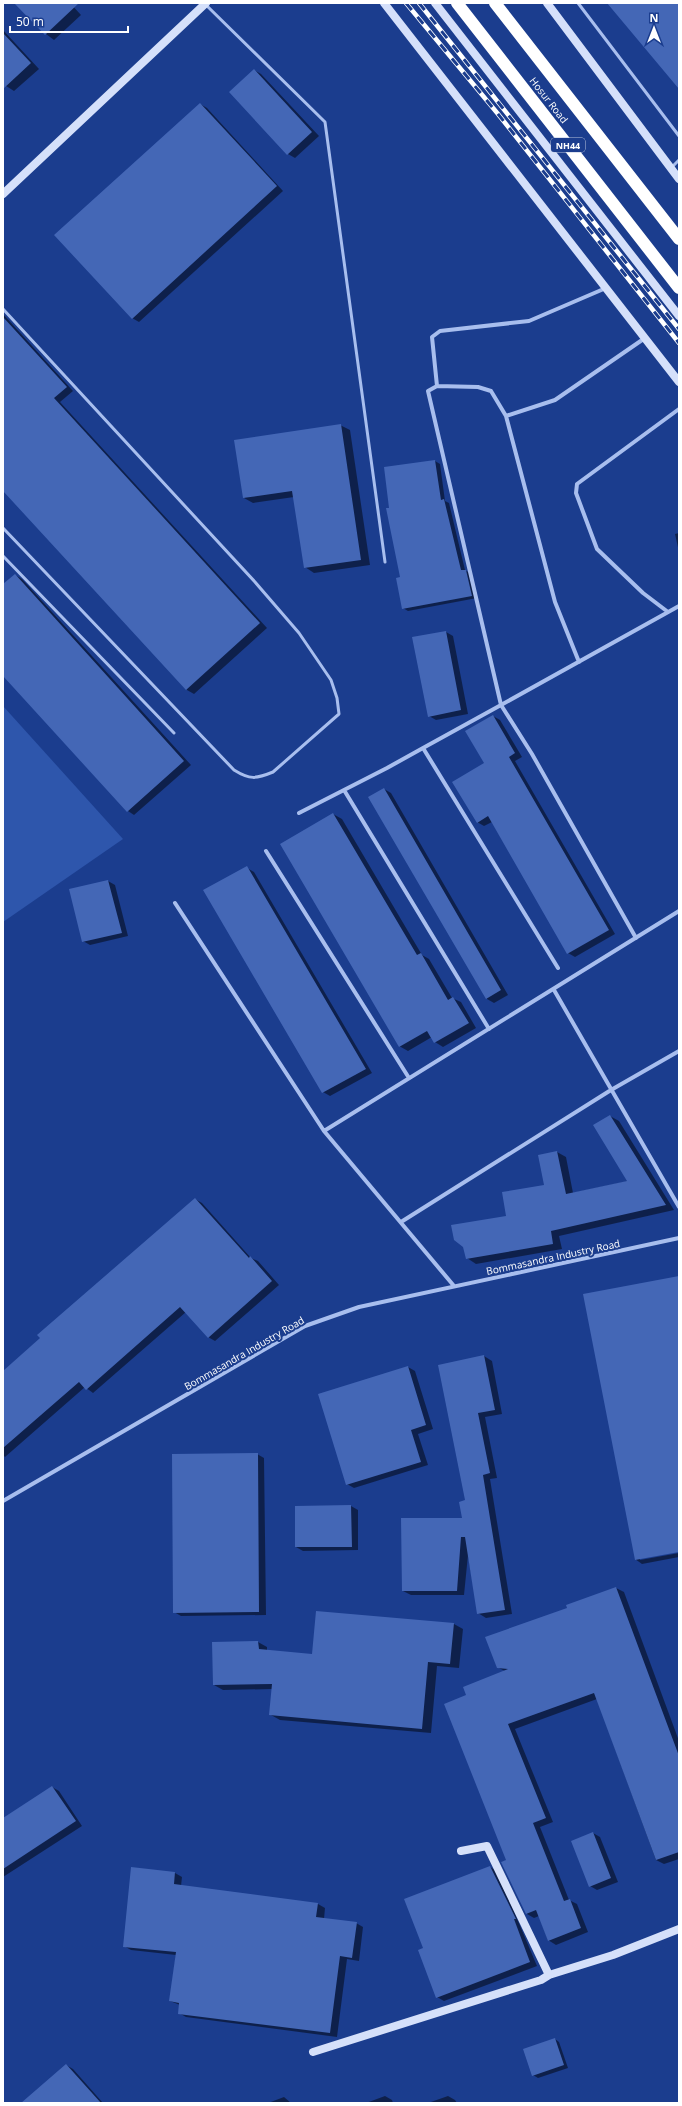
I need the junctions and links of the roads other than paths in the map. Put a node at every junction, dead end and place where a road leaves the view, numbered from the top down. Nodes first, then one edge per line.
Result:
1 (384, 3) edge
2 (434, 3) edge
3 (457, 3) edge
4 (495, 3) edge
5 (547, 3) edge
6 (578, 3) edge
7 (206, 4) edge
8 (679, 136) edge
9 (679, 160) edge
10 (670, 168) junction
11 (679, 179) edge
12 (3, 194) edge
13 (679, 239) edge
14 (606, 288) junction
15 (679, 288) edge
16 (3, 309) edge
17 (679, 316) edge
18 (645, 338) junction
19 (679, 382) edge
20 (437, 386) junction
21 (679, 409) edge
22 (506, 416) junction
23 (3, 528) edge
24 (3, 556) edge
25 (385, 562) dead end
26 (679, 606) edge
27 (668, 612) junction
28 (578, 662) junction
29 (501, 705) junction
30 (174, 733) dead end
31 (423, 748) junction
32 (344, 790) junction
33 (299, 813) dead end
34 (266, 851) dead end
35 (175, 903) dead end
36 (679, 912) edge
37 (636, 938) junction
38 (558, 968) dead end
39 (554, 990) junction
40 (489, 1030) junction
41 (679, 1051) edge
42 (409, 1078) junction
43 (611, 1090) junction
44 (324, 1130) junction
45 (679, 1207) edge
46 (401, 1222) junction
47 (679, 1238) edge
48 (454, 1286) junction
49 (3, 1502) edge
50 (461, 1851) dead end
51 (679, 1929) edge
52 (550, 1975) junction
53 (313, 2052) dead end

1 - 14 street
2 - 17 street
3 - 15 highway, Hosur Road / NH44
4 - 13 highway, Hosur Road / NH44
5 - 10 street
6 - 8 lane
7 - 12 street
7 - 25 lane
9 - 10 lane
10 - 11 street
14 - 18 street
14 - 20 street
16 - 23 lane
18 - 19 street
18 - 22 street
20 - 22 street
20 - 29 street
21 - 27 street
22 - 28 street
24 - 30 lane
26 - 27 street
27 - 28 street
28 - 29 street
29 - 31 street
29 - 37 street
31 - 32 street
31 - 38 street
32 - 33 street
32 - 40 street
34 - 42 street
35 - 44 street
36 - 37 street
37 - 39 street
39 - 40 street
39 - 43 street
40 - 42 street
41 - 43 street
42 - 44 street
43 - 45 street
43 - 46 street
44 - 46 street
46 - 48 street
47 - 48 street, Bommasandra Industry Road
48 - 49 street, Bommasandra Industry Road
50 - 52 street
51 - 52 street
52 - 53 street

